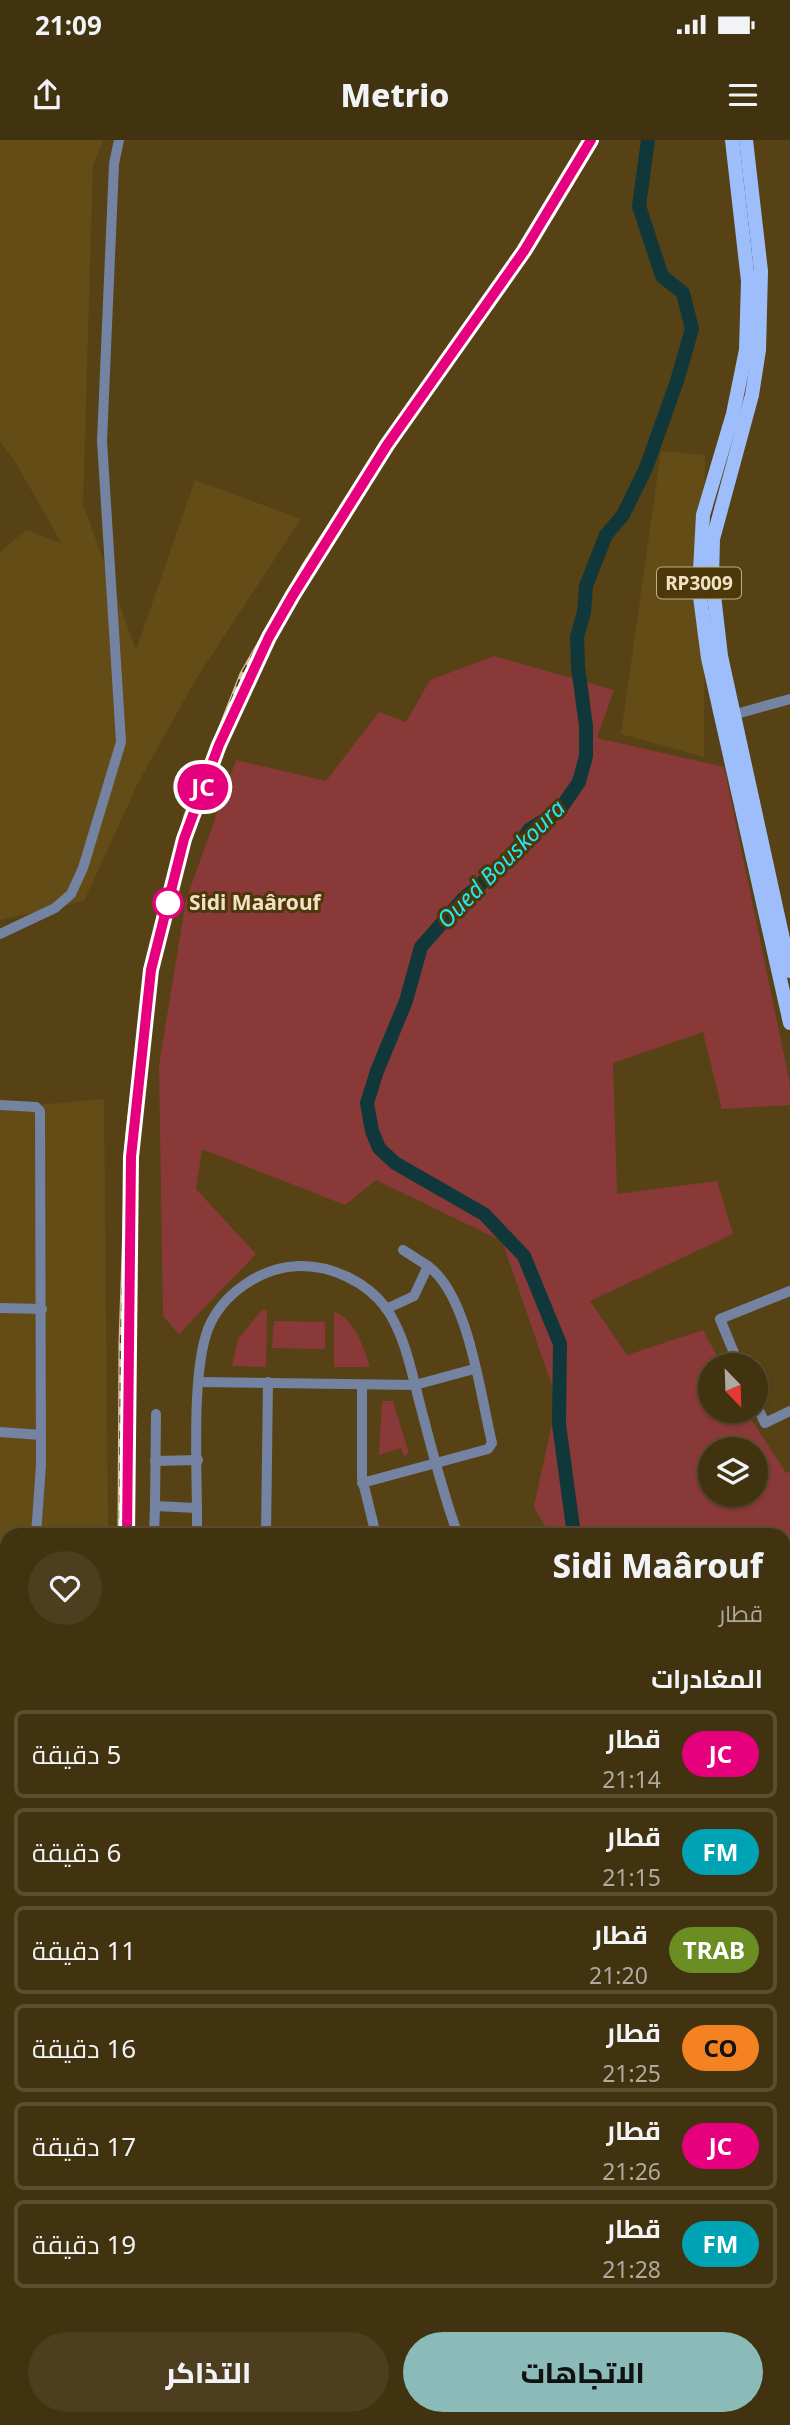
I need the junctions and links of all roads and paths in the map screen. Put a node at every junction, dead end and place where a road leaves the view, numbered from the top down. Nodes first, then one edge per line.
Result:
1 (119, 140) edge
2 (732, 140) edge
3 (746, 140) edge
4 (790, 699) edge
5 (727, 716) junction
6 (0, 934) edge
7 (790, 971) edge
8 (790, 1022) edge
9 (0, 1105) edge
10 (403, 1250) dead end
11 (428, 1266) junction
12 (789, 1295) edge
13 (0, 1308) edge
14 (42, 1308) junction
15 (386, 1309) junction
16 (734, 1353) edge
17 (474, 1369) junction
18 (199, 1382) junction
19 (268, 1382) junction
20 (362, 1385) junction
21 (415, 1385) junction
22 (790, 1411) edge
23 (156, 1414) dead end
24 (768, 1422) edge
25 (0, 1432) edge
26 (41, 1435) junction
27 (198, 1460) junction
28 (155, 1461) junction
29 (436, 1462) junction
30 (362, 1483) junction
31 (155, 1506) junction
32 (197, 1508) junction
33 (36, 1528) edge
34 (154, 1528) edge
35 (197, 1528) edge
36 (265, 1528) edge
37 (374, 1528) edge
38 (456, 1528) edge

1 - 6 street
2 - 5 main road, RP3009
3 - 5 main road, RP3009
4 - 5 street
5 - 7 main road, RP3009
5 - 8 main road, RP3009
9 - 14 street
10 - 11 street
11 - 15 street
11 - 17 street
12 - 16 street
13 - 14 street
14 - 26 street
15 - 18 street
15 - 21 street
17 - 21 street
17 - 29 street
18 - 19 street
18 - 27 street
19 - 20 street
19 - 36 street
20 - 21 street
20 - 30 street
21 - 29 street
22 - 24 street
23 - 28 street
25 - 26 street
26 - 33 street
27 - 28 street
27 - 32 street
28 - 31 street
29 - 30 street
29 - 38 street
30 - 37 street
31 - 32 street
31 - 34 street
32 - 35 street

